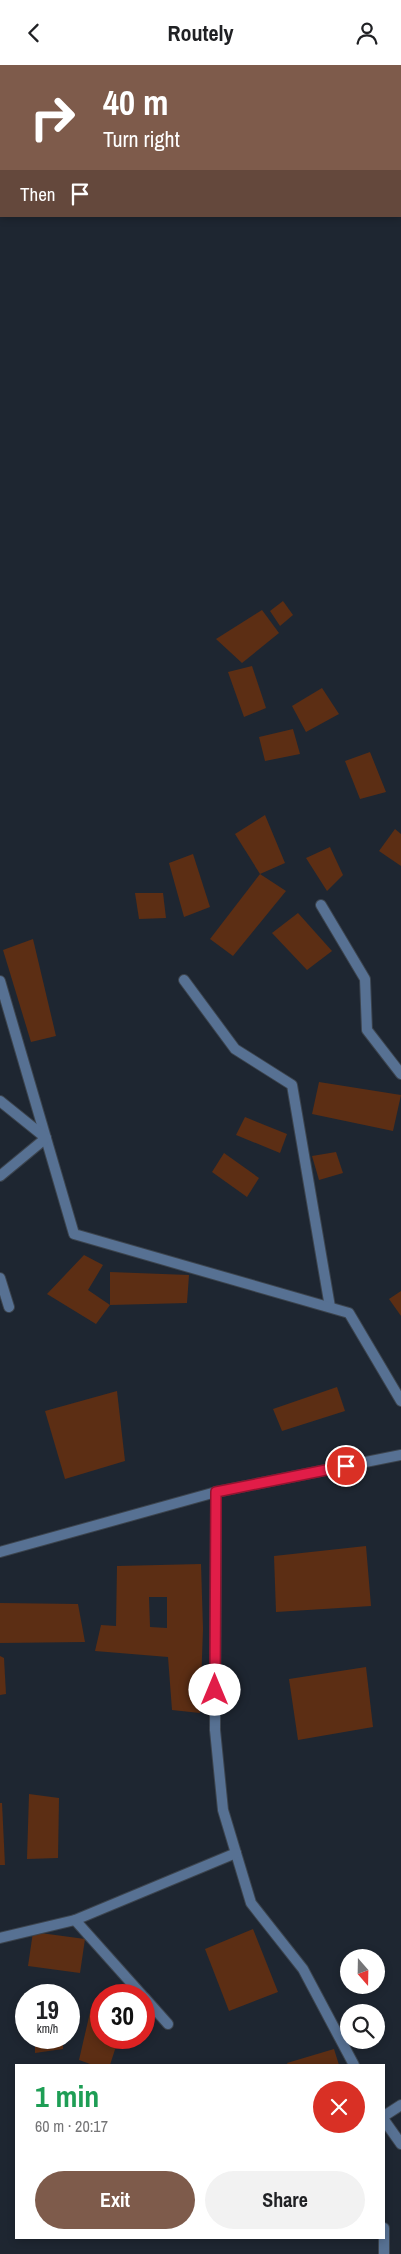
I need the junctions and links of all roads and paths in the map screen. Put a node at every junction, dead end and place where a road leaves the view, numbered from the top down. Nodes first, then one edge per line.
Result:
1 (321, 905) dead end
2 (184, 980) dead end
3 (0, 981) edge
4 (401, 1074) edge
5 (0, 1101) edge
6 (46, 1138) junction
7 (0, 1176) edge
8 (0, 1278) edge
9 (9, 1307) dead end
10 (330, 1307) junction
11 (401, 1401) edge
12 (401, 1455) edge
13 (216, 1492) junction
14 (0, 1552) edge
15 (236, 1853) junction
16 (75, 1920) junction
17 (0, 1938) edge
18 (132, 1984) edge
19 (155, 2009) edge
20 (168, 2024) dead end
21 (353, 2064) edge
22 (401, 2105) edge
23 (385, 2115) edge
24 (385, 2121) edge
25 (401, 2143) edge
26 (384, 2239) edge
27 (384, 2254) edge

1 - 4 street
2 - 10 street
3 - 6 street
5 - 6 street
6 - 7 street
6 - 10 street
8 - 9 street
10 - 11 street
12 - 13 street
13 - 14 street
13 - 15 street
15 - 16 street
15 - 21 street
16 - 17 street
16 - 18 street
19 - 20 street
22 - 23 street
24 - 25 street
26 - 27 street

